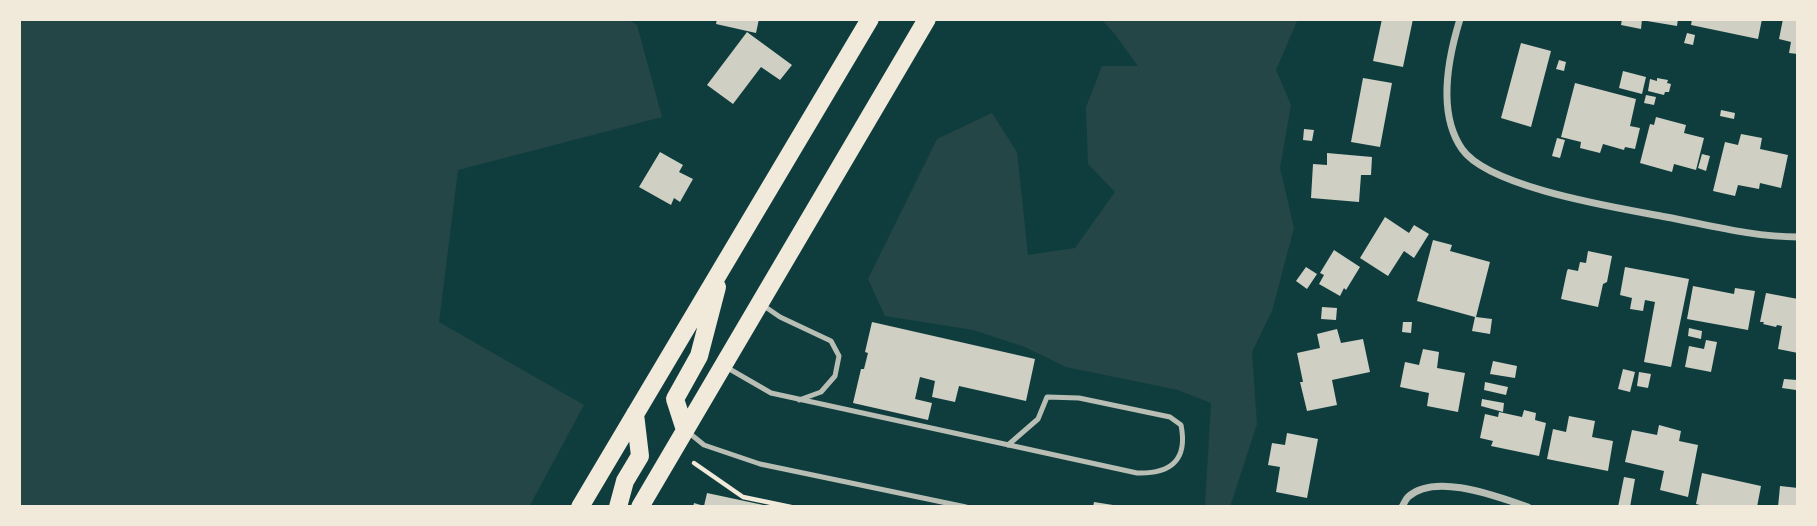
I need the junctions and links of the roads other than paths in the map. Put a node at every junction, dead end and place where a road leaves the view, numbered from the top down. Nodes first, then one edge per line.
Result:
1 (870, 19) edge
2 (927, 19) edge
3 (1460, 19) edge
4 (1798, 237) edge
5 (723, 267) junction
6 (759, 303) junction
7 (723, 365) junction
8 (799, 400) junction
9 (635, 414) junction
10 (685, 430) junction
11 (1007, 445) junction
12 (580, 507) edge
13 (618, 507) edge
14 (640, 507) edge
15 (966, 507) edge
16 (1402, 507) edge
17 (1528, 507) edge

1 - 5 main road
2 - 6 main road
3 - 4 street
5 - 9 main road
5 - 10 main road
6 - 7 main road
6 - 8 lane
7 - 8 lane
7 - 10 main road
8 - 11 lane
9 - 12 main road
9 - 13 main road
10 - 14 main road
10 - 15 lane
11 - 11 lane
16 - 17 street

